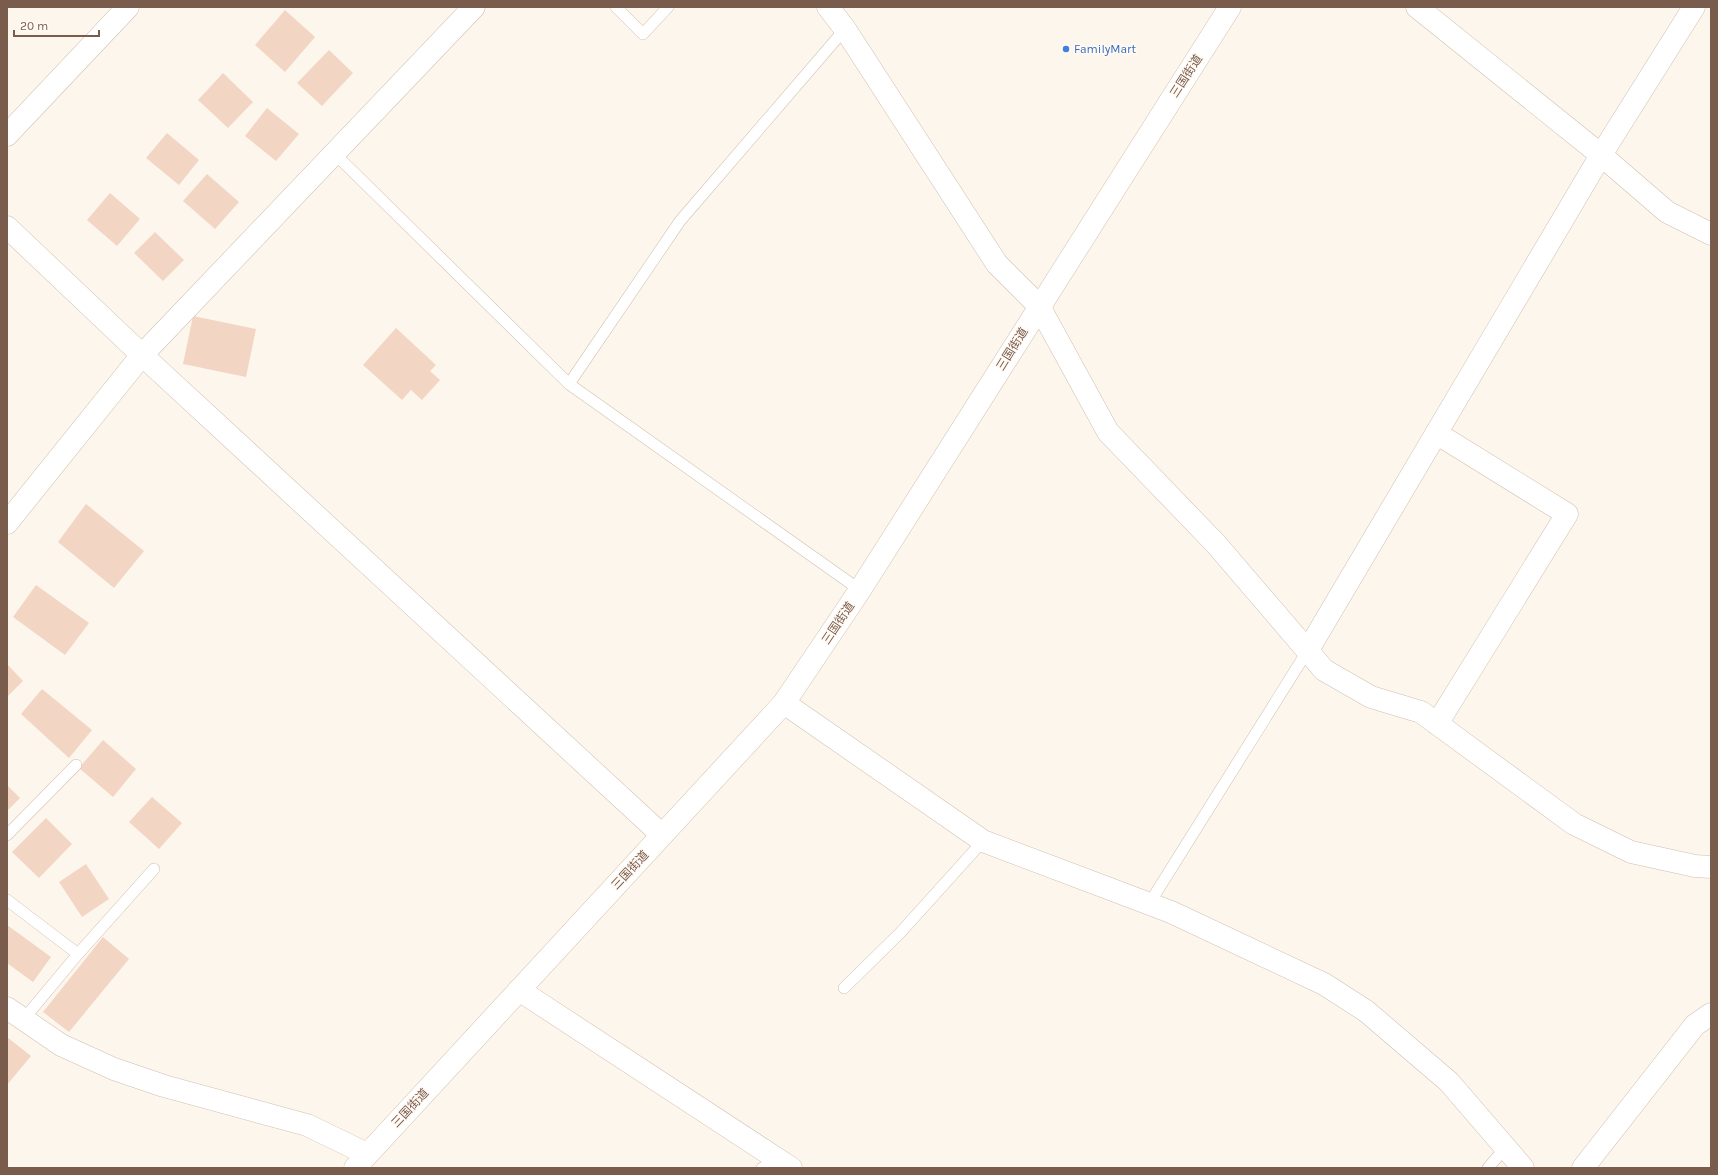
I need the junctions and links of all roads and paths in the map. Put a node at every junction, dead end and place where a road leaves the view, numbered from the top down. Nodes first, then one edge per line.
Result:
1 (128, 7) edge
2 (474, 7) edge
3 (616, 7) edge
4 (668, 7) edge
5 (828, 7) edge
6 (1230, 7) edge
7 (1417, 7) edge
8 (1694, 7) edge
9 (845, 29) junction
10 (7, 136) edge
11 (334, 153) junction
12 (1601, 155) junction
13 (7, 227) edge
14 (1711, 234) edge
15 (1039, 306) junction
16 (142, 355) junction
17 (569, 384) junction
18 (1436, 433) junction
19 (7, 523) edge
20 (860, 590) junction
21 (1308, 650) junction
22 (784, 703) junction
23 (1437, 724) junction
24 (76, 765) dead end
25 (7, 835) edge
26 (662, 835) junction
27 (983, 841) junction
28 (1711, 867) edge
29 (154, 869) dead end
30 (7, 900) edge
31 (1149, 904) junction
32 (78, 954) junction
33 (844, 988) dead end
34 (519, 990) junction
35 (15, 1014) edge
36 (1711, 1014) edge
37 (1505, 1148) junction
38 (361, 1161) edge
39 (777, 1165) edge
40 (1488, 1168) edge
41 (1523, 1168) edge
42 (1583, 1168) edge

1 - 10 street
2 - 11 street
3 - 4 lane
5 - 9 street
6 - 15 street, 三国街道
7 - 12 street
8 - 12 street
9 - 15 street
9 - 17 lane
11 - 16 street
11 - 17 lane
12 - 14 street
12 - 18 street
13 - 16 street
15 - 20 street, 三国街道
15 - 21 street
16 - 19 street
16 - 26 street
17 - 20 lane
18 - 21 street
18 - 23 street
20 - 22 street, 三国街道
21 - 23 street
21 - 31 lane
22 - 26 street, 三国街道
22 - 27 street
23 - 28 street
24 - 25 lane
26 - 34 street, 三国街道
27 - 31 street
27 - 33 lane
29 - 32 lane
30 - 32 lane
31 - 37 street
32 - 35 lane
34 - 38 street, 三国街道
34 - 39 street
35 - 38 street
36 - 42 street
37 - 40 lane
37 - 41 street

